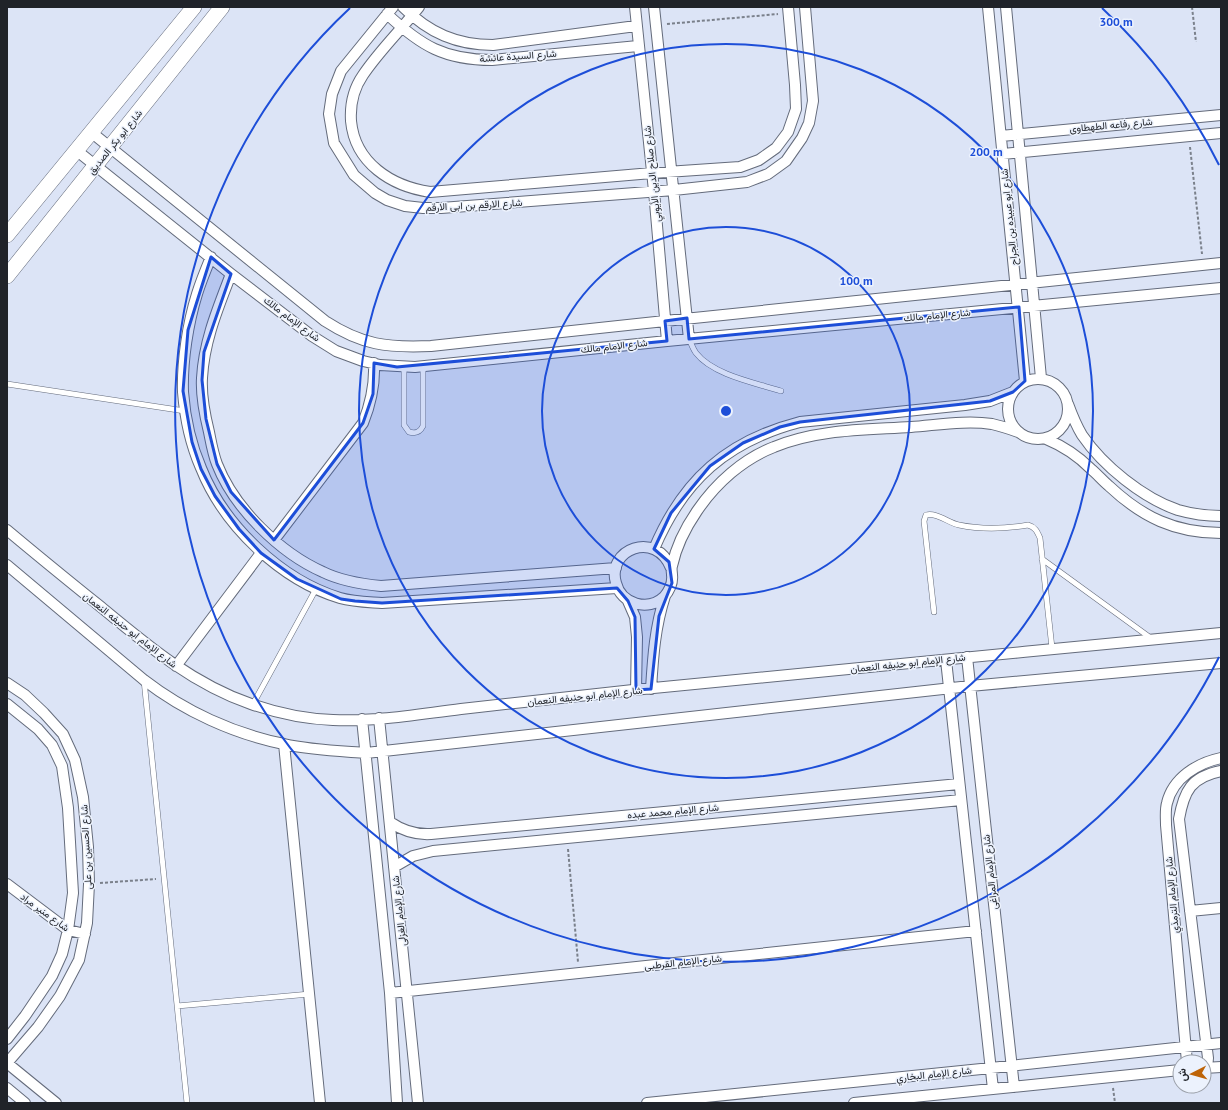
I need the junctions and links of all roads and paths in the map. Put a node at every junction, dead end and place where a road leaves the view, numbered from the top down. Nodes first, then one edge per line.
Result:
1 (194, 7) edge
2 (222, 7) edge
3 (404, 7) edge
4 (419, 7) edge
5 (635, 7) edge
6 (654, 7) edge
7 (805, 7) edge
8 (988, 7) edge
9 (1006, 7) edge
10 (1192, 7) edge
11 (390, 10) edge
12 (788, 10) edge
13 (412, 16) junction
14 (656, 25) junction
15 (636, 26) junction
16 (402, 28) junction
17 (1196, 42) dead end
18 (638, 46) junction
19 (1221, 115) edge
20 (91, 132) junction
21 (1221, 133) edge
22 (1018, 134) junction
23 (1001, 136) junction
24 (1189, 136) junction
25 (110, 148) junction
26 (76, 150) junction
27 (1020, 152) junction
28 (1003, 154) junction
29 (96, 166) junction
30 (672, 172) junction
31 (652, 173) junction
32 (487, 187) junction
33 (674, 190) junction
34 (654, 191) junction
35 (489, 205) junction
36 (7, 235) edge
37 (211, 257) junction
38 (1221, 263) edge
39 (1203, 265) junction
40 (231, 274) junction
41 (7, 276) edge
42 (1032, 283) junction
43 (1016, 284) junction
44 (1221, 288) edge
45 (1034, 306) junction
46 (1019, 307) junction
47 (687, 318) junction
48 (665, 320) junction
49 (689, 339) junction
50 (667, 341) junction
51 (374, 363) junction
52 (423, 366) junction
53 (404, 367) junction
54 (1041, 378) junction
55 (1025, 381) junction
56 (7, 384) edge
57 (781, 391) dead end
58 (1013, 392) junction
59 (1068, 404) junction
60 (185, 411) junction
61 (1018, 432) junction
62 (1046, 439) junction
63 (1221, 516) edge
64 (7, 530) edge
65 (1221, 532) edge
66 (274, 540) junction
67 (654, 549) junction
68 (261, 553) junction
69 (1042, 559) junction
70 (7, 565) edge
71 (616, 568) junction
72 (671, 568) junction
73 (617, 588) junction
74 (316, 589) junction
75 (665, 596) junction
76 (628, 601) junction
77 (934, 612) dead end
78 (1221, 633) edge
79 (1153, 640) junction
80 (1052, 648) junction
81 (967, 657) junction
82 (946, 660) junction
83 (1221, 663) edge
84 (176, 666) junction
85 (144, 680) junction
86 (7, 683) edge
87 (970, 686) junction
88 (949, 688) junction
89 (651, 689) junction
90 (636, 690) junction
91 (7, 704) edge
92 (253, 704) junction
93 (379, 718) junction
94 (362, 719) junction
95 (284, 744) junction
96 (382, 750) junction
97 (366, 753) junction
98 (1221, 758) edge
99 (1221, 771) edge
100 (959, 784) junction
101 (961, 800) junction
102 (716, 807) junction
103 (390, 822) junction
104 (718, 824) junction
105 (567, 838) junction
106 (394, 867) junction
107 (164, 878) junction
108 (7, 884) edge
109 (89, 889) junction
110 (72, 893) junction
111 (1189, 896) junction
112 (1172, 897) junction
113 (1221, 908) edge
114 (1190, 911) junction
115 (1175, 926) junction
116 (1192, 927) junction
117 (68, 930) junction
118 (976, 932) junction
119 (85, 934) junction
120 (579, 973) junction
121 (407, 991) junction
122 (390, 993) junction
123 (310, 994) junction
124 (177, 1006) junction
125 (7, 1039) edge
126 (1221, 1043) edge
127 (1206, 1044) junction
128 (1185, 1047) junction
129 (1186, 1054) edge
130 (1207, 1054) edge
131 (7, 1063) edge
132 (1011, 1066) junction
133 (991, 1068) junction
134 (1172, 1071) edge
135 (1112, 1077) junction
136 (1014, 1087) junction
137 (7, 1088) edge
138 (993, 1089) junction
139 (692, 1101) edge
140 (672, 1102) edge
141 (25, 1103) edge
142 (56, 1103) edge
143 (187, 1103) edge
144 (320, 1103) edge
145 (397, 1103) edge
146 (418, 1103) edge
147 (647, 1103) edge
148 (854, 1103) edge
149 (1115, 1103) edge

1 - 20 street
2 - 25 street, شارع ابو بكر الصديق
3 - 13 street, شارع السيدة عائشة
4 - 13 street, شارع الارقم بن ابى الارقم
5 - 15 street, شارع صلاح الدين الأيوبي
6 - 14 street, شارع صلاح الدين الأيوبي
7 - 33 street, شارع الارقم بن ابى الارقم
8 - 23 street, شارع ابو عبيده بن الجراح
9 - 22 street, شارع ابو عبيده بن الجراح
10 - 17 path
11 - 16 street, شارع السيدة عائشة
11 - 35 street, شارع الارقم بن ابى الارقم
12 - 14 path
12 - 30 street, شارع الارقم بن ابى الارقم
13 - 15 street, شارع السيدة عائشة
13 - 16 street, شارع الارقم بن ابى الارقم
14 - 30 street, شارع صلاح الدين الأيوبي
15 - 18 street, شارع صلاح الدين الأيوبي
16 - 18 street, شارع السيدة عائشة
16 - 32 street, شارع الارقم بن ابى الارقم
18 - 31 street, شارع صلاح الدين الأيوبي
19 - 22 street, شارع رفاعه الطهطاوى
20 - 25 street, شارع الإمام مالك
20 - 26 street
21 - 24 street, شارع رفاعه الطهطاوى
22 - 23 street, شارع رفاعه الطهطاوى
22 - 27 street, شارع ابو عبيده بن الجراح
23 - 28 street, شارع ابو عبيده بن الجراح
24 - 27 street, شارع رفاعه الطهطاوى
24 - 39 path
25 - 29 street, شارع ابو بكر الصديق
25 - 48 street, شارع الإمام مالك
26 - 29 street, شارع الإمام مالك
26 - 36 street
27 - 28 street, شارع رفاعه الطهطاوى
27 - 42 street, شارع ابو عبيده بن الجراح
28 - 43 street, شارع ابو عبيده بن الجراح
29 - 37 street, شارع الإمام مالك
29 - 41 street, شارع ابو بكر الصديق
30 - 31 street, شارع الارقم بن ابى الارقم
30 - 33 street, شارع صلاح الدين الأيوبي
31 - 32 street, شارع الارقم بن ابى الارقم
31 - 34 street, شارع صلاح الدين الأيوبي
32 - 35 street
33 - 34 street, شارع الارقم بن ابى الارقم
33 - 47 street, شارع صلاح الدين الأيوبي
34 - 35 street, شارع الارقم بن ابى الارقم
34 - 48 street, شارع صلاح الدين الأيوبي
37 - 40 street, شارع الإمام مالك
37 - 60 street
38 - 39 street, شارع الإمام مالك
39 - 42 street, شارع الإمام مالك
40 - 51 street, شارع الإمام مالك
40 - 66 street
42 - 43 street, شارع الإمام مالك
42 - 45 street, شارع ابو عبيده بن الجراح
43 - 46 street, شارع ابو عبيده بن الجراح
43 - 47 street, شارع الإمام مالك
44 - 45 street, شارع الإمام مالك
45 - 46 street, شارع الإمام مالك
45 - 54 street, شارع ابو عبيده بن الجراح
46 - 49 street, شارع الإمام مالك
46 - 55 street, شارع ابو عبيده بن الجراح
47 - 48 street, شارع الإمام مالك
47 - 49 street, شارع صلاح الدين الأيوبي
48 - 50 street, شارع صلاح الدين الأيوبي
49 - 50 street, شارع الإمام مالك
49 - 57 lane
50 - 52 street, شارع الإمام مالك
51 - 53 street, شارع الإمام مالك
51 - 66 street
52 - 53 street, شارع الإمام مالك
52 - 53 lane
54 - 55 street
54 - 59 street
55 - 58 street
56 - 60 lane
58 - 61 street
58 - 67 street
59 - 62 street
59 - 63 street
60 - 68 street
61 - 62 street
61 - 72 street
62 - 65 street
64 - 84 street, شارع الإمام ابو حنيفه النعمان
66 - 71 street
67 - 71 street
67 - 72 street
68 - 74 street
68 - 84 street
69 - 77 lane
69 - 79 lane
69 - 80 lane
70 - 85 street
71 - 73 street
72 - 75 street
73 - 74 street
73 - 76 street
74 - 92 lane
75 - 76 street
75 - 89 street
76 - 90 street
78 - 79 street, شارع الإمام ابو حنيفه النعمان
79 - 80 street, شارع الإمام ابو حنيفه النعمان
80 - 81 street, شارع الإمام ابو حنيفه النعمان
81 - 82 street, شارع الإمام ابو حنيفه النعمان
81 - 87 street, شارع الإمام المراغى
82 - 88 street, شارع الإمام المراغى
82 - 89 street, شارع الإمام ابو حنيفه النعمان
83 - 87 street
84 - 92 street, شارع الإمام ابو حنيفه النعمان
85 - 95 street
85 - 107 lane
86 - 109 street, شارع الحسين بن على
87 - 88 street
87 - 132 street, شارع الإمام المراغى
88 - 96 street
88 - 100 street, شارع الإمام المراغى
89 - 90 street, شارع الإمام ابو حنيفه النعمان
90 - 93 street, شارع الإمام ابو حنيفه النعمان
91 - 110 street, شارع الحسين بن على
92 - 94 street, شارع الإمام ابو حنيفه النعمان
93 - 94 street, شارع الإمام ابو حنيفه النعمان
93 - 96 street, شارع الإمام الغزلى
94 - 97 street, شارع الإمام الغزلى
95 - 97 street
95 - 123 street
96 - 97 street
96 - 103 street, شارع الإمام الغزلى
97 - 122 street, شارع الإمام الغزلى
98 - 112 street, شارع الإمام الترمذي
99 - 111 street, شارع الإمام الترمذي
100 - 101 street, شارع الإمام المراغى
100 - 102 street, شارع الإمام محمد عبده
101 - 104 street, شارع الإمام محمد عبده
101 - 118 street, شارع الإمام المراغى
102 - 103 street, شارع الإمام محمد عبده
102 - 104 street
103 - 106 street, شارع الإمام الغزلى
104 - 105 street, شارع الإمام محمد عبده
105 - 106 street, شارع الإمام محمد عبده
105 - 120 path
106 - 121 street, شارع الإمام الغزلى
107 - 109 path
107 - 124 lane
108 - 117 street, شارع منير مراد
109 - 110 street
109 - 119 street, شارع الحسين بن على
110 - 117 street, شارع الحسين بن على
111 - 112 street
111 - 114 street, شارع الإمام الترمذي
112 - 115 street, شارع الإمام الترمذي
113 - 114 street
114 - 116 street, شارع الإمام الترمذي
115 - 116 street
115 - 128 street, شارع الإمام الترمذي
116 - 127 street, شارع الإمام الترمذي
117 - 119 street, شارع منير مراد
117 - 125 street, شارع الحسين بن على
118 - 120 street, شارع الإمام القرطبى
118 - 133 street, شارع الإمام المراغى
119 - 131 street, شارع الحسين بن على
120 - 121 street, شارع الإمام القرطبى
121 - 122 street, شارع الإمام القرطبى
121 - 146 street, شارع الإمام الغزلى
122 - 145 street, شارع الإمام الغزلى
123 - 124 lane
123 - 144 street
124 - 143 lane
126 - 127 street, شارع الإمام البخاري
127 - 128 street, شارع الإمام البخاري
127 - 130 street, شارع الإمام الترمذي
128 - 129 street, شارع الإمام الترمذي
128 - 132 street, شارع الإمام البخاري
131 - 142 street
132 - 133 street, شارع الإمام البخاري
132 - 136 street, شارع الإمام المراغى
133 - 138 street, شارع الإمام المراغى
133 - 139 street, شارع الإمام البخاري
134 - 135 street, شارع الإمام البخاري
135 - 136 street, شارع الإمام البخاري
135 - 149 path
136 - 138 street, شارع الإمام البخاري
137 - 141 street
138 - 148 street, شارع الإمام البخاري
139 - 140 street, شارع الإمام البخاري
140 - 147 street, شارع الإمام البخاري

